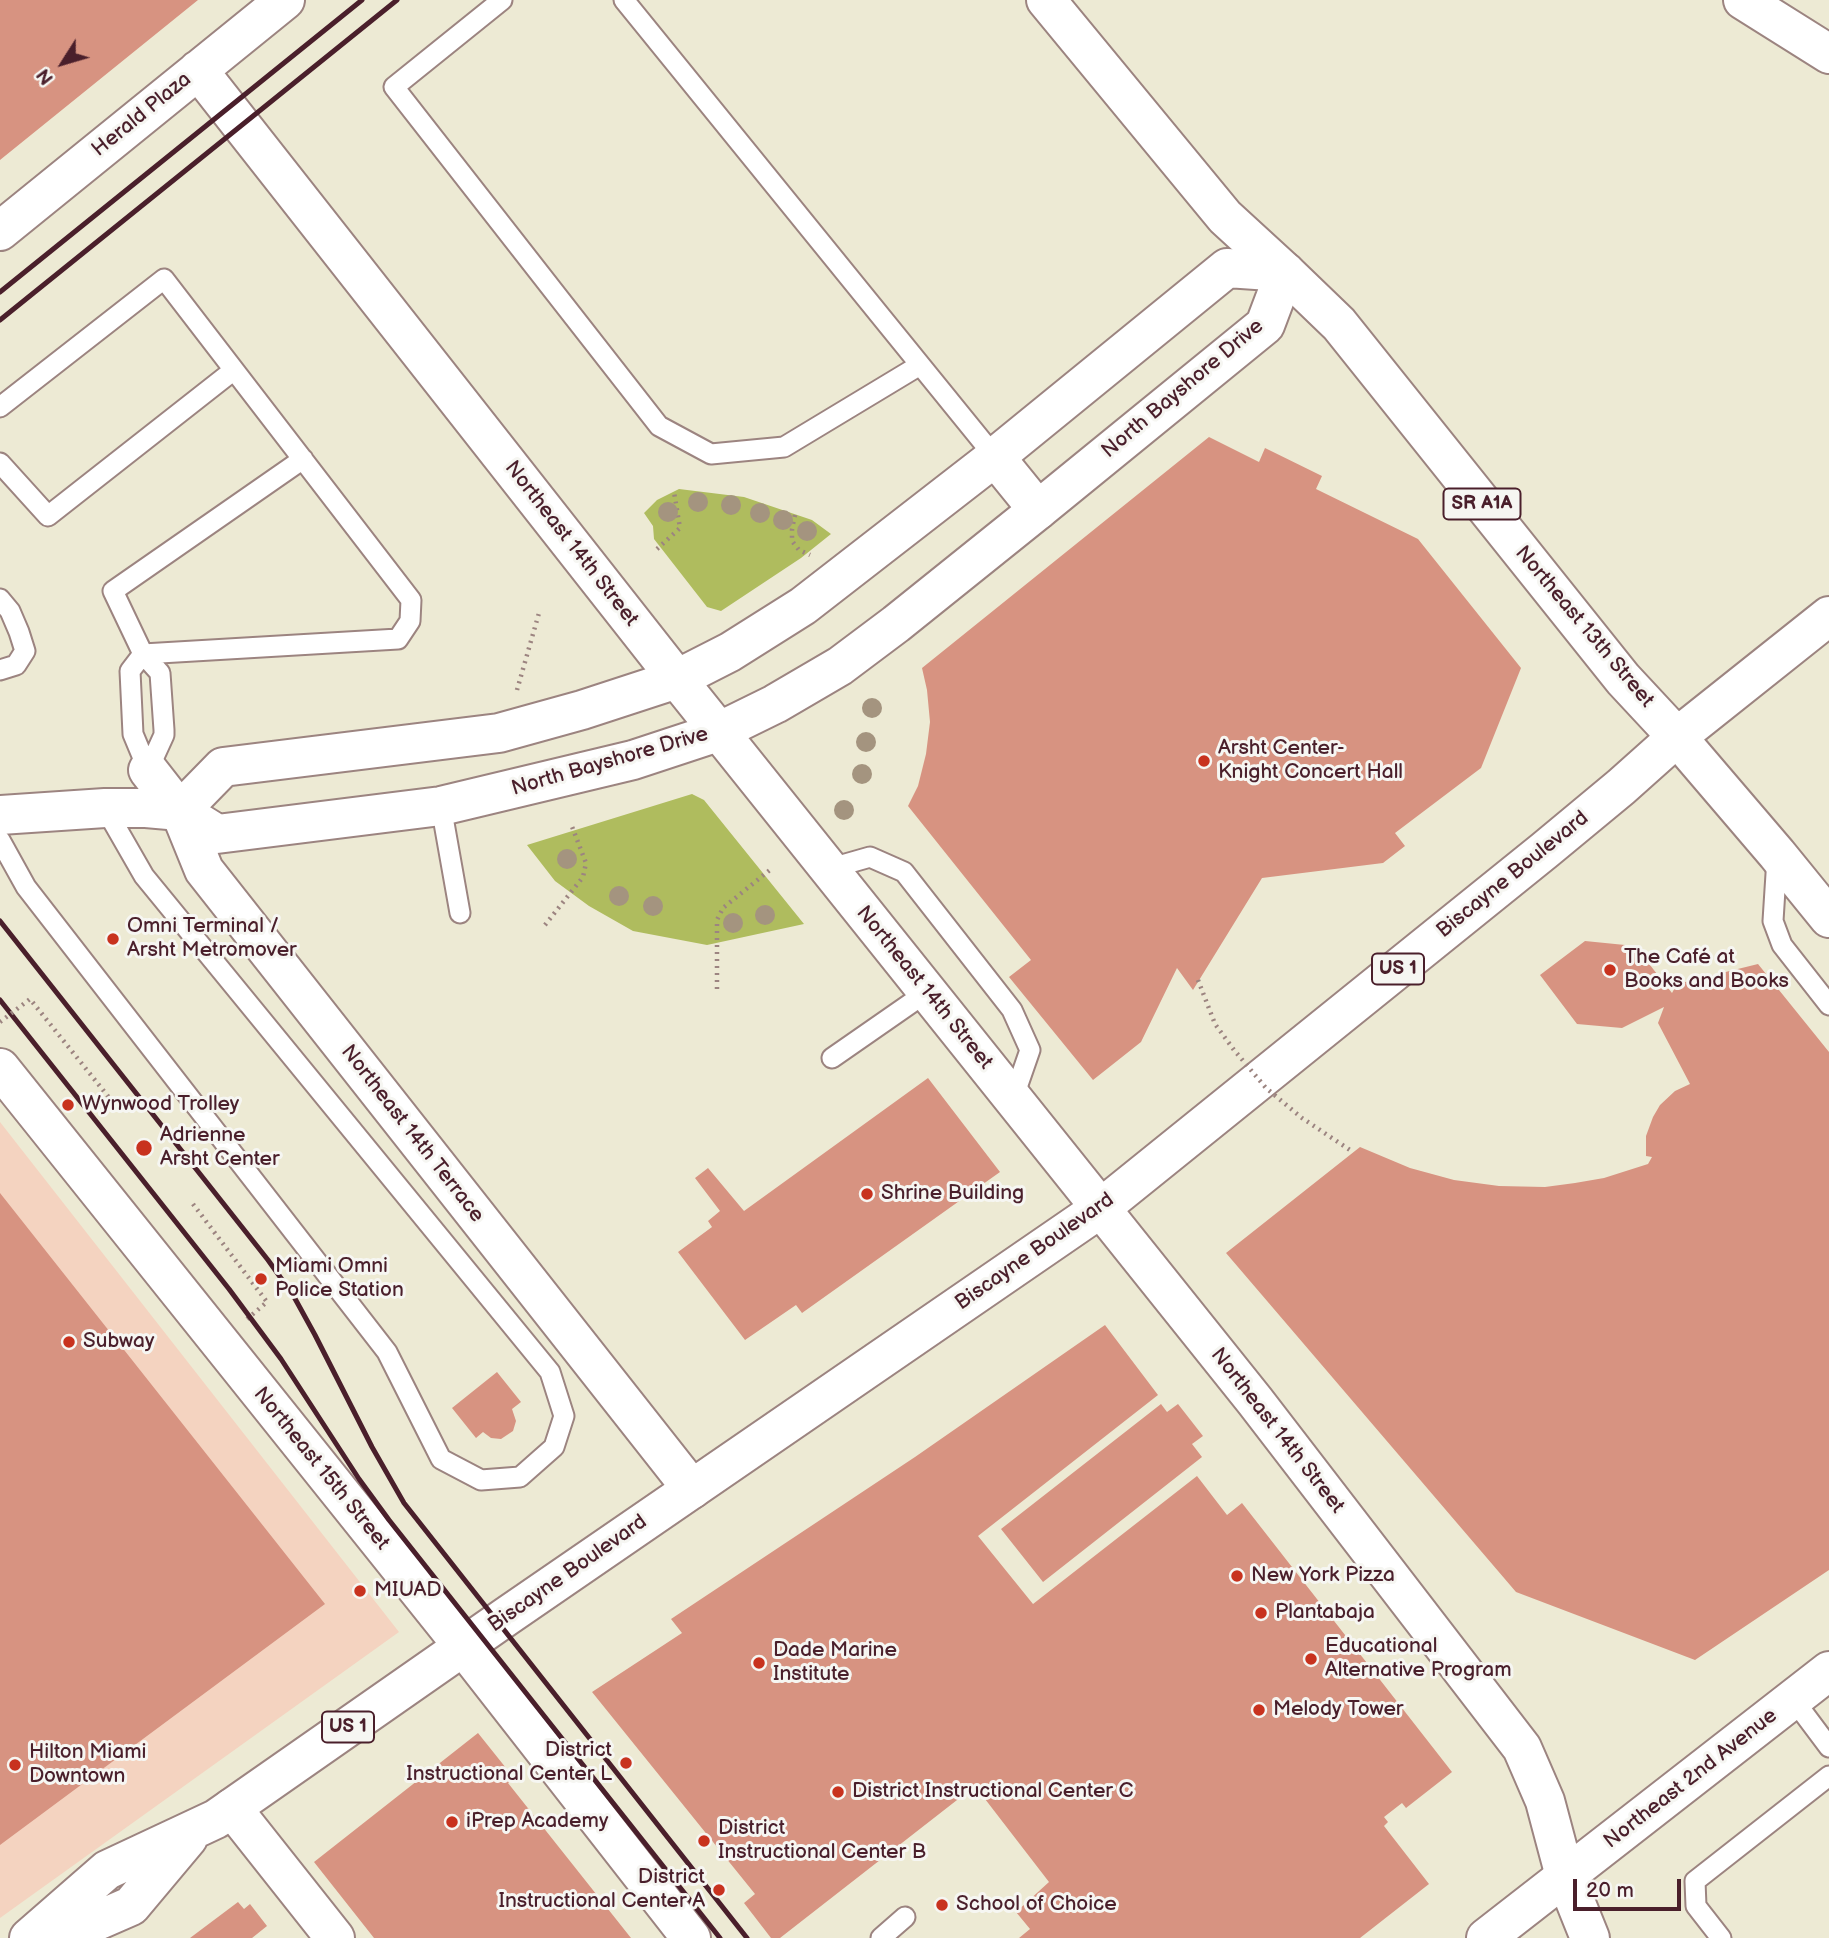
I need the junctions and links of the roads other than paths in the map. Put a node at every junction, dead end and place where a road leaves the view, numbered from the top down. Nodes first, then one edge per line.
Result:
1 (285, 0) edge
2 (502, 0) edge
3 (624, 0) edge
4 (1046, 0) edge
5 (1743, 0) edge
6 (1829, 54) edge
7 (198, 70) junction
8 (0, 231) edge
9 (1285, 272) junction
10 (920, 365) junction
11 (234, 370) junction
12 (0, 407) edge
13 (995, 457) junction
14 (303, 460) junction
15 (0, 463) edge
16 (1038, 510) junction
17 (0, 599) edge
18 (1829, 616) edge
19 (143, 654) junction
20 (0, 670) edge
21 (677, 679) junction
22 (718, 732) junction
23 (1677, 737) junction
24 (148, 770) junction
25 (441, 806) junction
26 (106, 808) junction
27 (180, 811) junction
28 (0, 815) edge
29 (0, 840) edge
30 (1777, 854) junction
31 (828, 869) junction
32 (460, 913) dead end
33 (1829, 918) edge
34 (928, 992) junction
35 (1829, 1005) edge
36 (832, 1058) dead end
37 (0, 1068) edge
38 (1013, 1099) junction
39 (1101, 1208) junction
40 (692, 1489) junction
41 (463, 1647) junction
42 (1829, 1671) edge
43 (1793, 1699) junction
44 (1829, 1747) edge
45 (1829, 1776) edge
46 (232, 1808) junction
47 (196, 1828) junction
48 (1566, 1876) junction
49 (905, 1917) dead end
50 (29, 1938) edge
51 (58, 1938) edge
52 (335, 1938) edge
53 (691, 1938) edge
54 (881, 1938) edge
55 (1486, 1938) edge
56 (1590, 1938) edge
57 (1721, 1938) edge

1 - 7 main road, Herald Plaza
2 - 10 lane
3 - 10 lane
4 - 9 main road, Northeast 13th Street
5 - 6 main road
7 - 8 main road, Herald Plaza
7 - 21 main road, Northeast 14th Street
9 - 13 main road
9 - 16 main road, North Bayshore Drive
9 - 23 main road, Northeast 13th Street / SR A1A
10 - 13 lane
11 - 12 lane
11 - 14 lane
11 - 15 lane
13 - 16 main road
13 - 21 main road
14 - 19 lane
14 - 19 lane
16 - 22 main road, North Bayshore Drive
17 - 20 lane
18 - 23 main road, Biscayne Boulevard / US 1
19 - 24 lane
19 - 24 lane
21 - 22 main road, Northeast 14th Street
21 - 27 main road
22 - 25 main road, North Bayshore Drive
22 - 31 main road, Northeast 14th Street
23 - 30 main road, Northeast 13th Street
23 - 39 main road, Biscayne Boulevard / US 1
24 - 27 main road, Northeast 14th Terrace
25 - 27 main road, North Bayshore Drive
25 - 32 lane
26 - 27 main road, North Bayshore Drive
26 - 28 main road, North Bayshore Drive
26 - 29 lane
27 - 40 main road, Northeast 14th Terrace
30 - 33 main road, Northeast 13th Street
30 - 35 lane
31 - 34 main road, Northeast 14th Street
31 - 38 lane
34 - 36 lane
34 - 38 main road, Northeast 14th Street
37 - 41 main road, Northeast 15th Street
38 - 39 main road, Northeast 14th Street
39 - 40 main road, Biscayne Boulevard / US 1
39 - 48 main road, Northeast 14th Street
40 - 41 main road, Biscayne Boulevard / US 1
41 - 46 main road, Biscayne Boulevard / US 1
41 - 53 main road, Northeast 15th Street
42 - 43 main road, Northeast 2nd Avenue
43 - 44 lane
43 - 48 main road, Northeast 2nd Avenue
45 - 57 lane
46 - 47 main road, Biscayne Boulevard / US 1
46 - 52 main road
47 - 50 main road, Biscayne Boulevard / US 1
47 - 51 main road, Biscayne Boulevard / US 1
48 - 55 main road, Northeast 2nd Avenue
48 - 56 main road, Northeast 14th Street
49 - 54 lane

